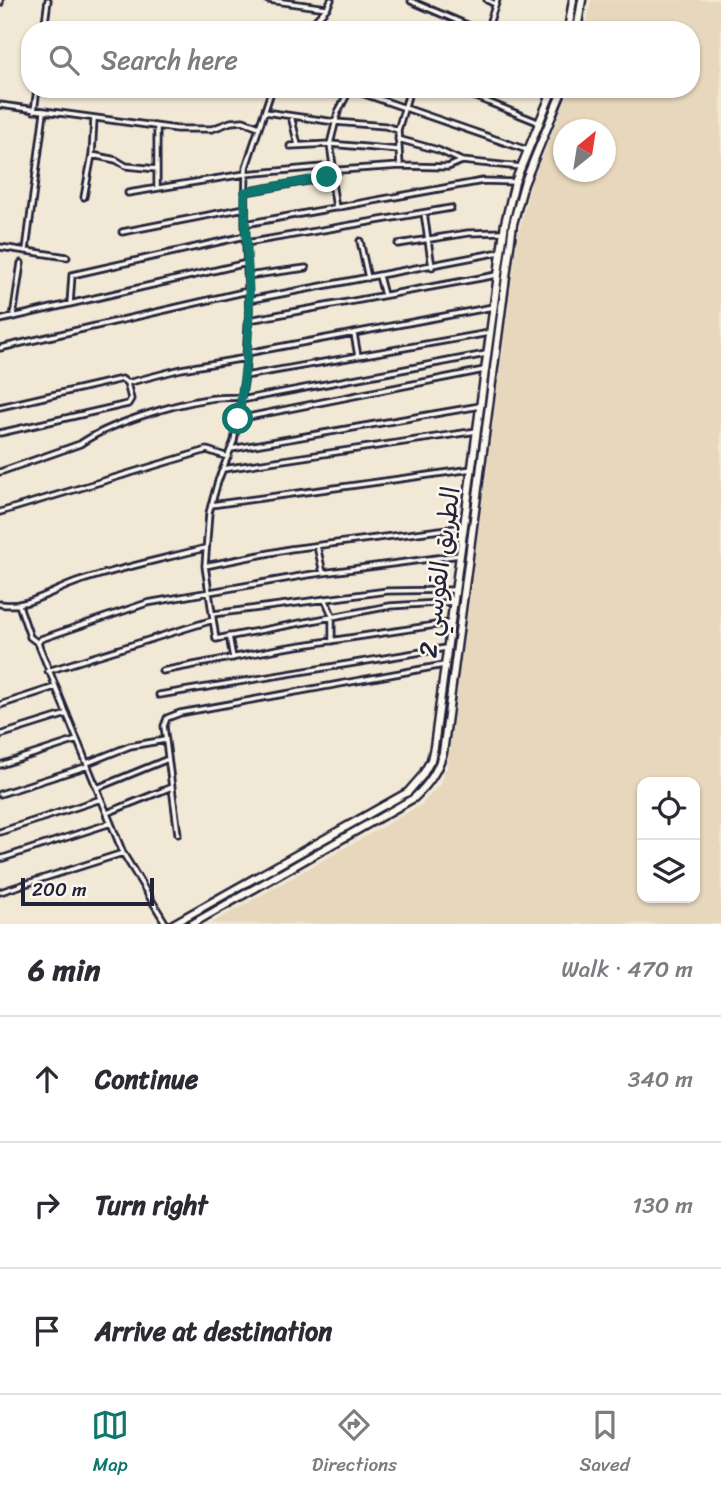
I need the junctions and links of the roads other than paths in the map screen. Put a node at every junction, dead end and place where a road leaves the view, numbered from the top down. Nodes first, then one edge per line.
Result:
1 (48, 0) edge
2 (268, 0) edge
3 (331, 0) edge
4 (487, 0) edge
5 (573, 0) edge
6 (582, 0) edge
7 (411, 1) edge
8 (496, 2) edge
9 (327, 8) junction
10 (45, 21) edge
11 (314, 21) edge
12 (458, 21) edge
13 (489, 21) edge
14 (570, 21) edge
15 (578, 21) edge
16 (36, 98) edge
17 (269, 98) edge
18 (346, 98) edge
19 (376, 98) edge
20 (408, 98) edge
21 (481, 98) edge
22 (550, 98) edge
23 (559, 98) edge
24 (0, 105) edge
25 (405, 108) junction
26 (34, 111) junction
27 (264, 112) junction
28 (44, 113) junction
29 (292, 116) junction
30 (94, 119) junction
31 (335, 122) junction
32 (540, 123) junction
33 (157, 127) junction
34 (259, 127) junction
35 (398, 130) junction
36 (398, 139) junction
37 (330, 144) junction
38 (298, 145) junction
39 (290, 146) dead end
40 (399, 150) junction
41 (527, 150) junction
42 (92, 155) junction
43 (462, 161) junction
44 (333, 166) junction
45 (400, 166) junction
46 (521, 167) junction
47 (157, 169) junction
48 (246, 174) junction
49 (333, 174) junction
50 (515, 182) junction
51 (157, 188) junction
52 (245, 192) junction
53 (128, 193) dead end
54 (84, 197) dead end
55 (245, 208) junction
56 (336, 208) junction
57 (451, 208) dead end
58 (424, 213) junction
59 (244, 225) junction
60 (122, 232) dead end
61 (503, 232) junction
62 (245, 236) junction
63 (428, 240) junction
64 (360, 241) dead end
65 (246, 243) junction
66 (397, 244) dead end
67 (0, 247) edge
68 (26, 250) junction
69 (500, 252) junction
70 (67, 257) dead end
71 (21, 263) dead end
72 (247, 263) junction
73 (432, 267) junction
74 (306, 268) dead end
75 (497, 275) junction
76 (247, 276) junction
77 (379, 276) junction
78 (368, 278) junction
79 (248, 291) junction
80 (384, 295) junction
81 (249, 300) junction
82 (70, 304) junction
83 (492, 307) junction
84 (13, 317) junction
85 (0, 320) edge
86 (249, 320) junction
87 (354, 333) junction
88 (489, 333) junction
89 (0, 348) edge
90 (486, 354) junction
91 (247, 356) junction
92 (358, 356) junction
93 (484, 370) junction
94 (245, 376) junction
95 (127, 383) junction
96 (241, 399) junction
97 (480, 406) junction
98 (0, 407) edge
99 (238, 419) junction
100 (477, 431) junction
101 (0, 433) edge
102 (231, 449) junction
103 (228, 457) junction
104 (473, 458) junction
105 (482, 460) junction
106 (223, 469) junction
107 (471, 471) junction
108 (0, 472) edge
109 (480, 474) junction
110 (211, 505) junction
111 (0, 512) edge
112 (464, 527) junction
113 (317, 546) junction
114 (206, 548) junction
115 (460, 555) junction
116 (205, 566) junction
117 (323, 573) junction
118 (456, 590) junction
119 (209, 591) junction
120 (325, 599) junction
121 (454, 603) junction
122 (0, 604) edge
123 (19, 604) junction
124 (332, 615) junction
125 (213, 617) junction
126 (452, 623) junction
127 (229, 636) junction
128 (332, 641) junction
129 (38, 643) junction
130 (448, 648) junction
131 (233, 658) junction
132 (446, 664) junction
133 (48, 671) junction
134 (162, 671) dead end
135 (55, 687) junction
136 (159, 695) dead end
137 (0, 705) edge
138 (67, 714) junction
139 (0, 735) edge
140 (77, 740) junction
141 (166, 740) junction
142 (168, 759) junction
143 (87, 764) junction
144 (0, 765) edge
145 (172, 787) junction
146 (97, 788) junction
147 (0, 794) edge
148 (101, 799) junction
149 (107, 813) junction
150 (111, 824) junction
151 (0, 832) edge
152 (178, 834) dead end
153 (123, 853) junction
154 (0, 859) edge
155 (0, 892) edge
156 (201, 908) junction
157 (204, 917) junction
158 (188, 922) edge
159 (166, 924) edge
160 (173, 924) edge

1 - 10 street
2 - 9 street
3 - 9 street
4 - 8 street
5 - 14 highway
6 - 15 highway
7 - 12 street
8 - 13 street
9 - 11 street
16 - 26 street
17 - 27 street
18 - 31 street
19 - 25 street
20 - 25 street
21 - 32 street
22 - 32 highway, الطريق القوسي 2
23 - 105 highway, الطريق القوسي 2
24 - 26 street
25 - 35 street
25 - 41 street
26 - 28 street
27 - 29 street
27 - 34 street
28 - 30 street
28 - 68 street
29 - 31 street
29 - 38 street
30 - 33 street
30 - 42 street
31 - 35 street
31 - 37 street
32 - 41 highway, الطريق القوسي 2
33 - 34 street
33 - 47 street
34 - 48 street
35 - 36 street
36 - 40 street
36 - 43 street
37 - 38 street
37 - 40 street
37 - 44 street
38 - 39 street
40 - 45 street
41 - 46 highway, الطريق القوسي 2
42 - 47 street
42 - 54 street
43 - 45 street
43 - 46 street
44 - 48 street
44 - 49 street
45 - 49 street
46 - 50 highway, الطريق القوسي 2
47 - 51 street
48 - 51 street
48 - 52 street
49 - 52 street
49 - 56 street
50 - 56 street
50 - 61 highway, الطريق القوسي 2
51 - 53 street
52 - 55 street
55 - 59 street
55 - 60 street
56 - 59 street
57 - 58 street
58 - 63 street
58 - 65 street
59 - 62 street
61 - 63 street
61 - 69 highway, الطريق القوسي 2
62 - 65 street
62 - 82 street
63 - 66 street
63 - 73 street
64 - 78 street
65 - 72 street
67 - 68 street
68 - 70 street
69 - 73 street
69 - 75 highway, الطريق القوسي 2
71 - 84 street
72 - 76 street
72 - 82 street
73 - 77 street
74 - 76 street
75 - 80 street
75 - 83 highway, الطريق القوسي 2
76 - 79 street
77 - 78 street
77 - 80 street
78 - 81 street
79 - 81 street
79 - 89 street
80 - 86 street
81 - 86 street
82 - 84 street
83 - 87 street
83 - 88 highway, الطريق القوسي 2
84 - 85 street
86 - 91 street
87 - 91 street
87 - 92 street
88 - 90 highway, الطريق القوسي 2
88 - 92 street
90 - 93 highway, الطريق القوسي 2
90 - 96 street
91 - 94 street
91 - 95 street
92 - 94 street
93 - 97 highway, الطريق القوسي 2
93 - 99 street
94 - 96 street
95 - 98 street
95 - 101 street
96 - 99 street
96 - 108 street
97 - 100 highway, الطريق القوسي 2
97 - 102 street
99 - 102 street
100 - 104 highway, الطريق القوسي 2
100 - 106 street
102 - 103 street
103 - 106 street
103 - 111 street
104 - 105 highway
104 - 107 highway, الطريق القوسي 2
105 - 109 highway, الطريق القوسي 2
106 - 110 street
107 - 109 highway
107 - 110 street
107 - 112 highway, الطريق القوسي 2
109 - 157 highway, الطريق القوسي 2
110 - 114 street
112 - 113 street
112 - 115 highway, الطريق القوسي 2
113 - 116 street
113 - 117 street
114 - 116 street
114 - 123 street
115 - 117 street
115 - 118 highway, الطريق القوسي 2
116 - 119 street
117 - 119 street
118 - 120 street
118 - 121 highway, الطريق القوسي 2
119 - 125 street
119 - 129 street
120 - 124 street
120 - 125 street
121 - 124 street
121 - 126 highway, الطريق القوسي 2
122 - 123 street
123 - 129 street
124 - 127 street
124 - 128 street
125 - 127 street
125 - 133 street
126 - 128 street
126 - 130 highway, الطريق القوسي 2
127 - 131 street
128 - 131 street
129 - 133 street
130 - 132 highway, الطريق القوسي 2
130 - 136 street
131 - 134 street
132 - 141 street
132 - 156 highway, الطريق القوسي 2
133 - 135 street
135 - 137 street
135 - 138 street
138 - 139 street
138 - 140 street
140 - 143 street
140 - 144 street
141 - 142 street
141 - 143 street
142 - 145 street
142 - 146 street
143 - 146 street
143 - 147 street
145 - 149 street
145 - 152 street
146 - 148 street
148 - 149 street
148 - 151 street
149 - 150 street
150 - 153 street
150 - 154 street
153 - 155 street
153 - 159 street
156 - 157 highway
156 - 158 highway, الطريق القوسي 2
157 - 158 highway, الطريق القوسي 2
158 - 160 highway, الطريق القوسي 2

